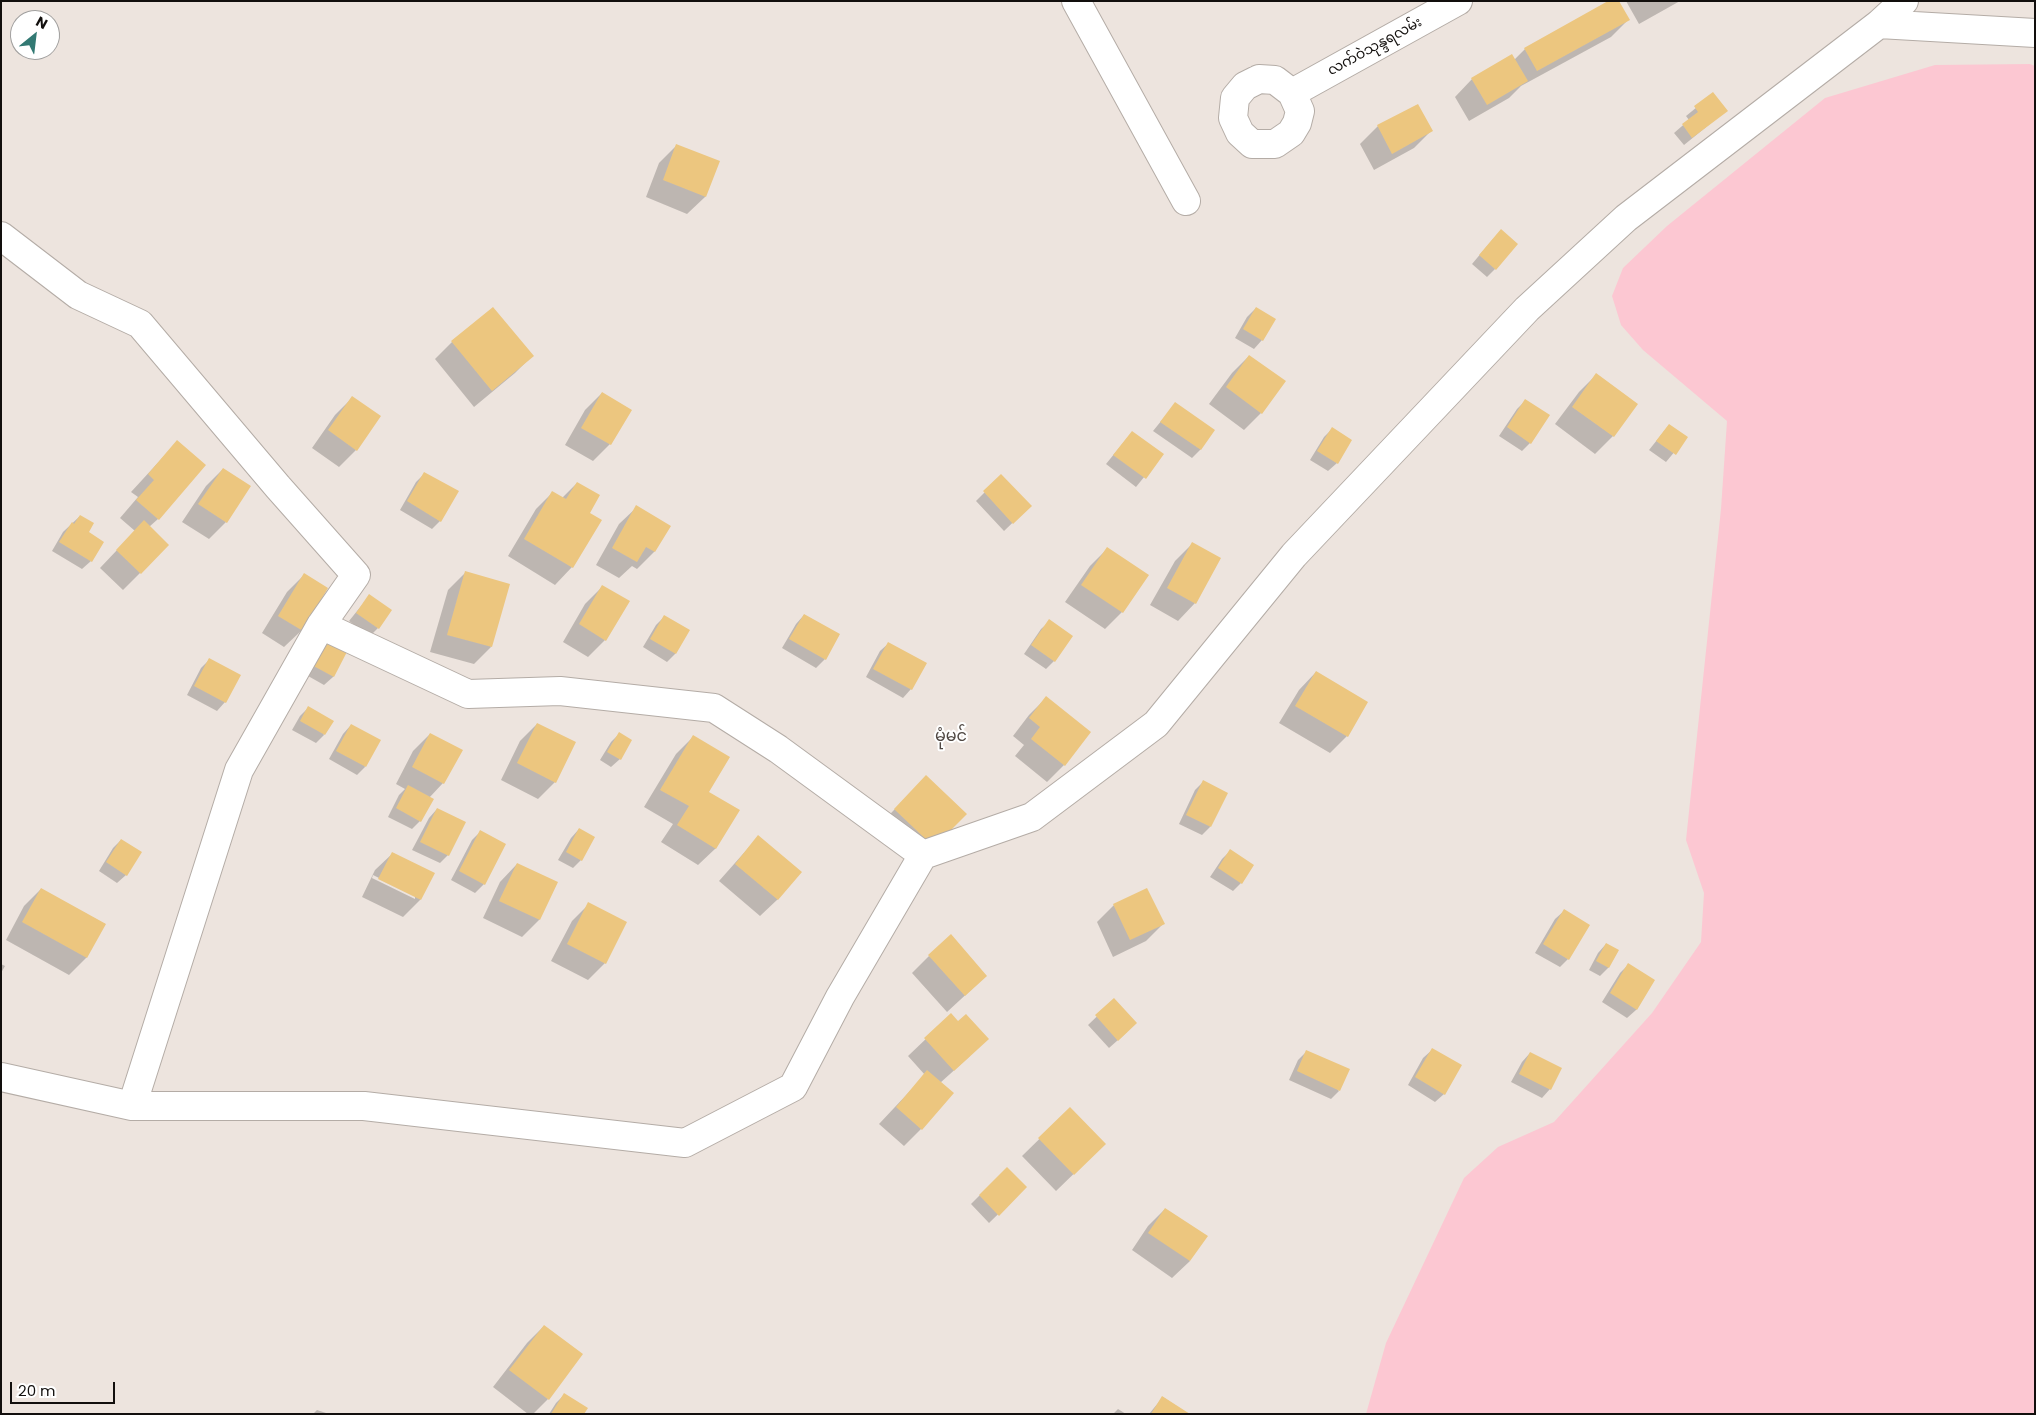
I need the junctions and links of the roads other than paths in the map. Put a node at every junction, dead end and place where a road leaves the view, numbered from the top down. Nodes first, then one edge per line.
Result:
1 (1076, 1) edge
2 (1458, 1) edge
3 (1904, 1) edge
4 (1879, 24) junction
5 (2035, 33) edge
6 (1292, 93) dead end
7 (1186, 201) dead end
8 (1, 236) edge
9 (321, 625) junction
10 (923, 855) junction
11 (1, 1077) edge
12 (132, 1106) junction

1 - 7 street
2 - 6 street, လက်ဝဲသုန္ဒရလမ်း
3 - 4 street
4 - 5 street
4 - 10 street
8 - 9 street
9 - 10 street
9 - 12 street
10 - 12 street
11 - 12 street

